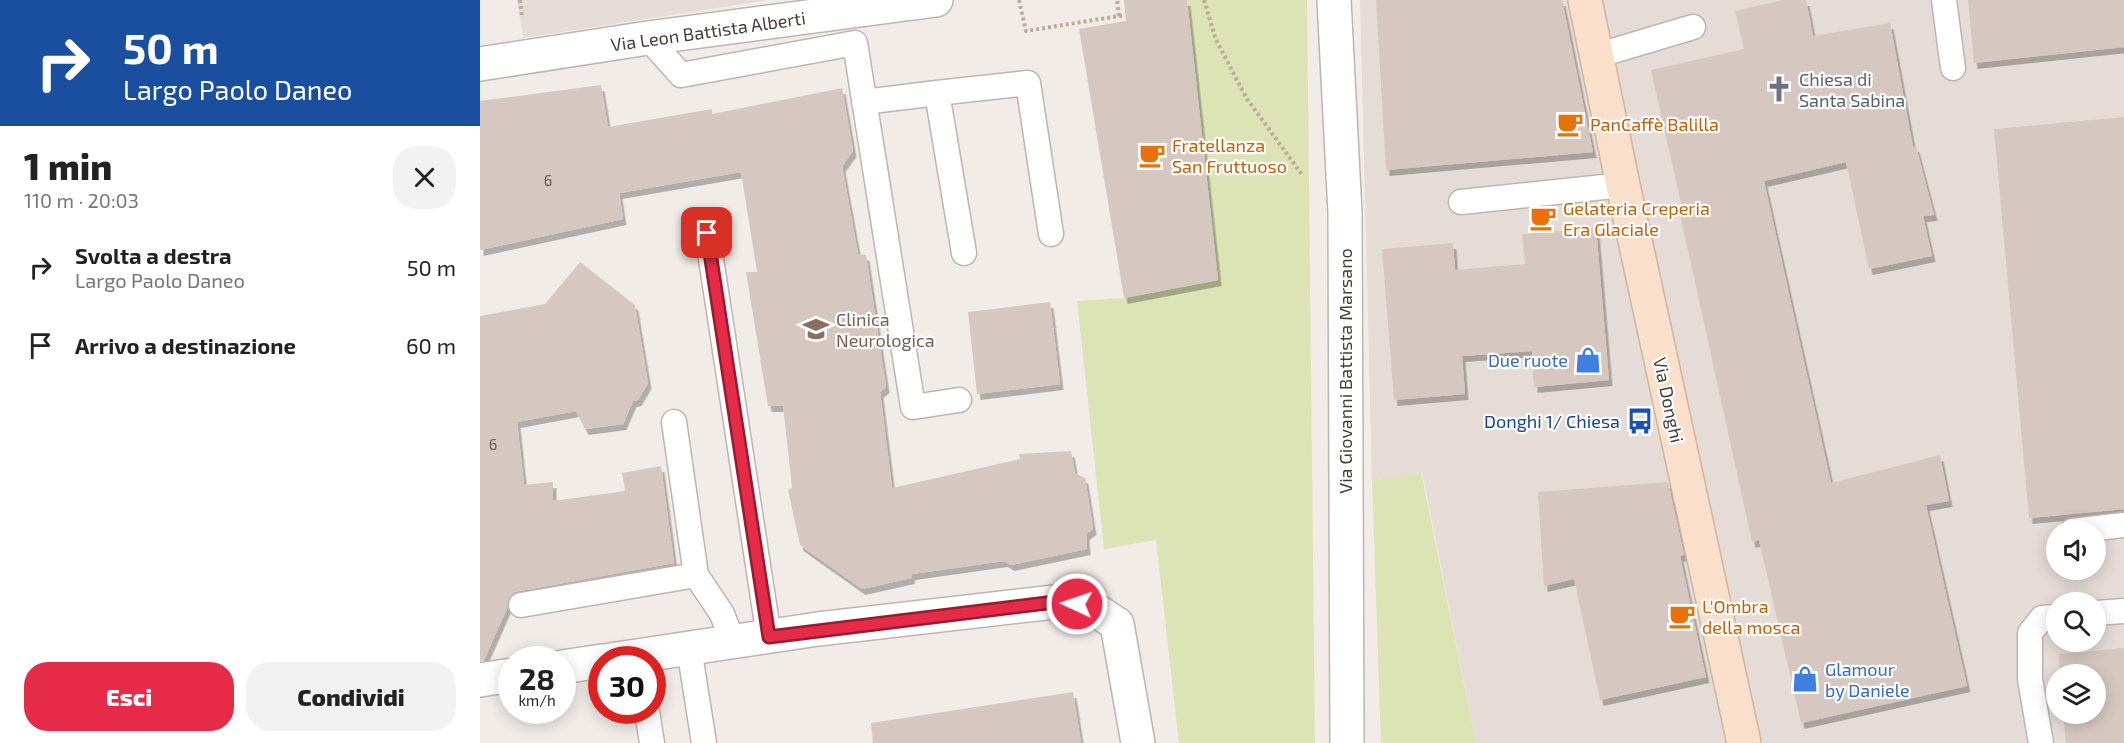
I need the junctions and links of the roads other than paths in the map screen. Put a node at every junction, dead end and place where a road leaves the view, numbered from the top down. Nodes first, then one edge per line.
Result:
1 (936, 0) edge
2 (1334, 0) edge
3 (1585, 0) edge
4 (1944, 0) edge
5 (1693, 27) dead end
6 (648, 38) junction
7 (1596, 56) junction
8 (480, 64) edge
9 (1953, 68) dead end
10 (937, 93) junction
11 (864, 102) junction
12 (1623, 185) junction
13 (1461, 202) dead end
14 (707, 233) dead end
15 (1052, 234) dead end
16 (964, 253) dead end
17 (960, 400) dead end
18 (674, 422) dead end
19 (2124, 525) edge
20 (2106, 527) edge
21 (696, 575) junction
22 (521, 605) dead end
23 (2124, 611) edge
24 (2106, 612) edge
25 (2046, 618) edge
26 (769, 637) junction
27 (733, 642) junction
28 (689, 648) junction
29 (666, 652) edge
30 (498, 677) edge
31 (480, 680) edge
32 (649, 724) edge
33 (652, 743) edge
34 (704, 743) edge
35 (1138, 743) edge
36 (1347, 743) edge
37 (1744, 743) edge
38 (2041, 743) edge

1 - 6 street, Via Leon Battista Alberti
2 - 36 street, Via Giovanni Battista Marsano
3 - 7 street, Via Donghi
4 - 9 lane
5 - 7 lane
6 - 8 street, Via Leon Battista Alberti
6 - 11 lane
7 - 12 street, Via Donghi
10 - 11 lane
10 - 15 lane
10 - 16 lane
11 - 17 lane
12 - 13 lane
12 - 37 street, Via Donghi
14 - 26 lane
18 - 21 lane
19 - 20 lane
21 - 22 lane
21 - 27 lane
23 - 24 lane
25 - 38 lane
26 - 27 street
26 - 35 street
27 - 28 street
28 - 29 street
28 - 34 lane
30 - 31 street
32 - 33 lane

